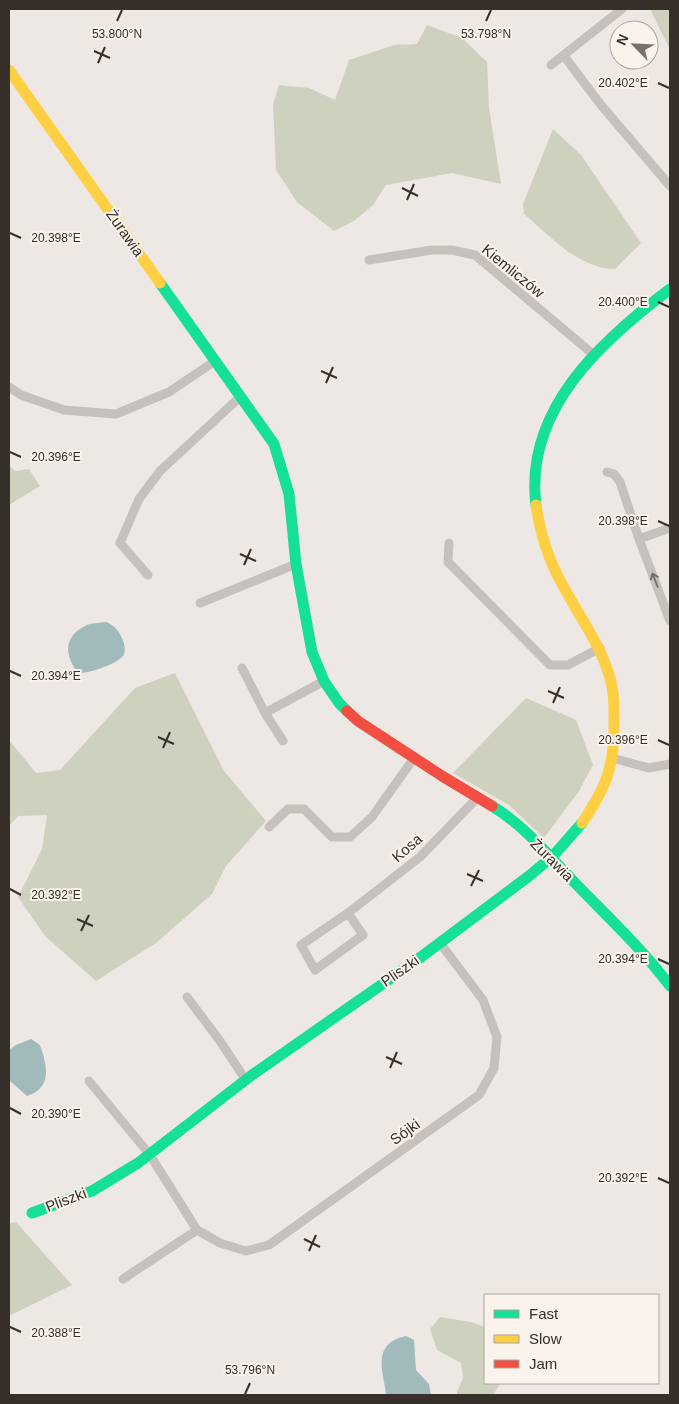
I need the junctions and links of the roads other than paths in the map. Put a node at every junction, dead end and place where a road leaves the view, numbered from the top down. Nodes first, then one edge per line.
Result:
1 (622, 9) edge
2 (564, 56) junction
3 (551, 66) dead end
4 (9, 70) edge
5 (670, 186) edge
6 (370, 260) dead end
7 (670, 289) edge
8 (594, 355) junction
9 (215, 361) junction
10 (9, 387) edge
11 (240, 397) junction
12 (607, 472) dead end
13 (670, 528) edge
14 (639, 539) junction
15 (449, 543) dead end
16 (296, 564) junction
17 (148, 575) dead end
18 (200, 603) dead end
19 (670, 621) edge
20 (600, 648) junction
21 (242, 668) dead end
22 (324, 681) junction
23 (265, 713) junction
24 (283, 741) dead end
25 (414, 758) junction
26 (612, 758) junction
27 (670, 764) edge
28 (478, 797) junction
29 (268, 827) dead end
30 (551, 858) junction
31 (348, 912) junction
32 (440, 943) junction
33 (670, 986) edge
34 (186, 997) dead end
35 (245, 1079) junction
36 (89, 1081) dead end
37 (150, 1155) junction
38 (32, 1213) dead end
39 (198, 1230) junction
40 (123, 1279) dead end

1 - 2 street
2 - 3 street
2 - 5 street
4 - 9 street, Żurawia
6 - 8 street, Kiemliczów
7 - 8 street, Pliszki
8 - 20 street, Pliszki
9 - 10 street
9 - 11 street, Żurawia
11 - 16 street, Żurawia
11 - 17 street
12 - 14 street
13 - 14 street
19 -> 14 street
15 - 20 street
16 - 18 street
16 - 22 street, Żurawia
20 - 26 street, Pliszki
21 - 23 street
22 - 23 street
22 - 25 street, Żurawia
23 - 24 street
25 - 28 street, Żurawia
25 - 29 street
26 - 27 street
26 - 30 street, Pliszki
28 - 30 street, Żurawia
28 - 31 street, Kosa
30 - 32 street, Pliszki
30 - 33 street, Żurawia
31 - 31 street, Kosa
32 - 35 street, Pliszki
32 - 39 street, Sójki
34 - 35 street
35 - 37 street, Pliszki
36 - 37 street, Sójki
37 - 38 street, Pliszki
37 - 39 street, Sójki
39 - 40 street

